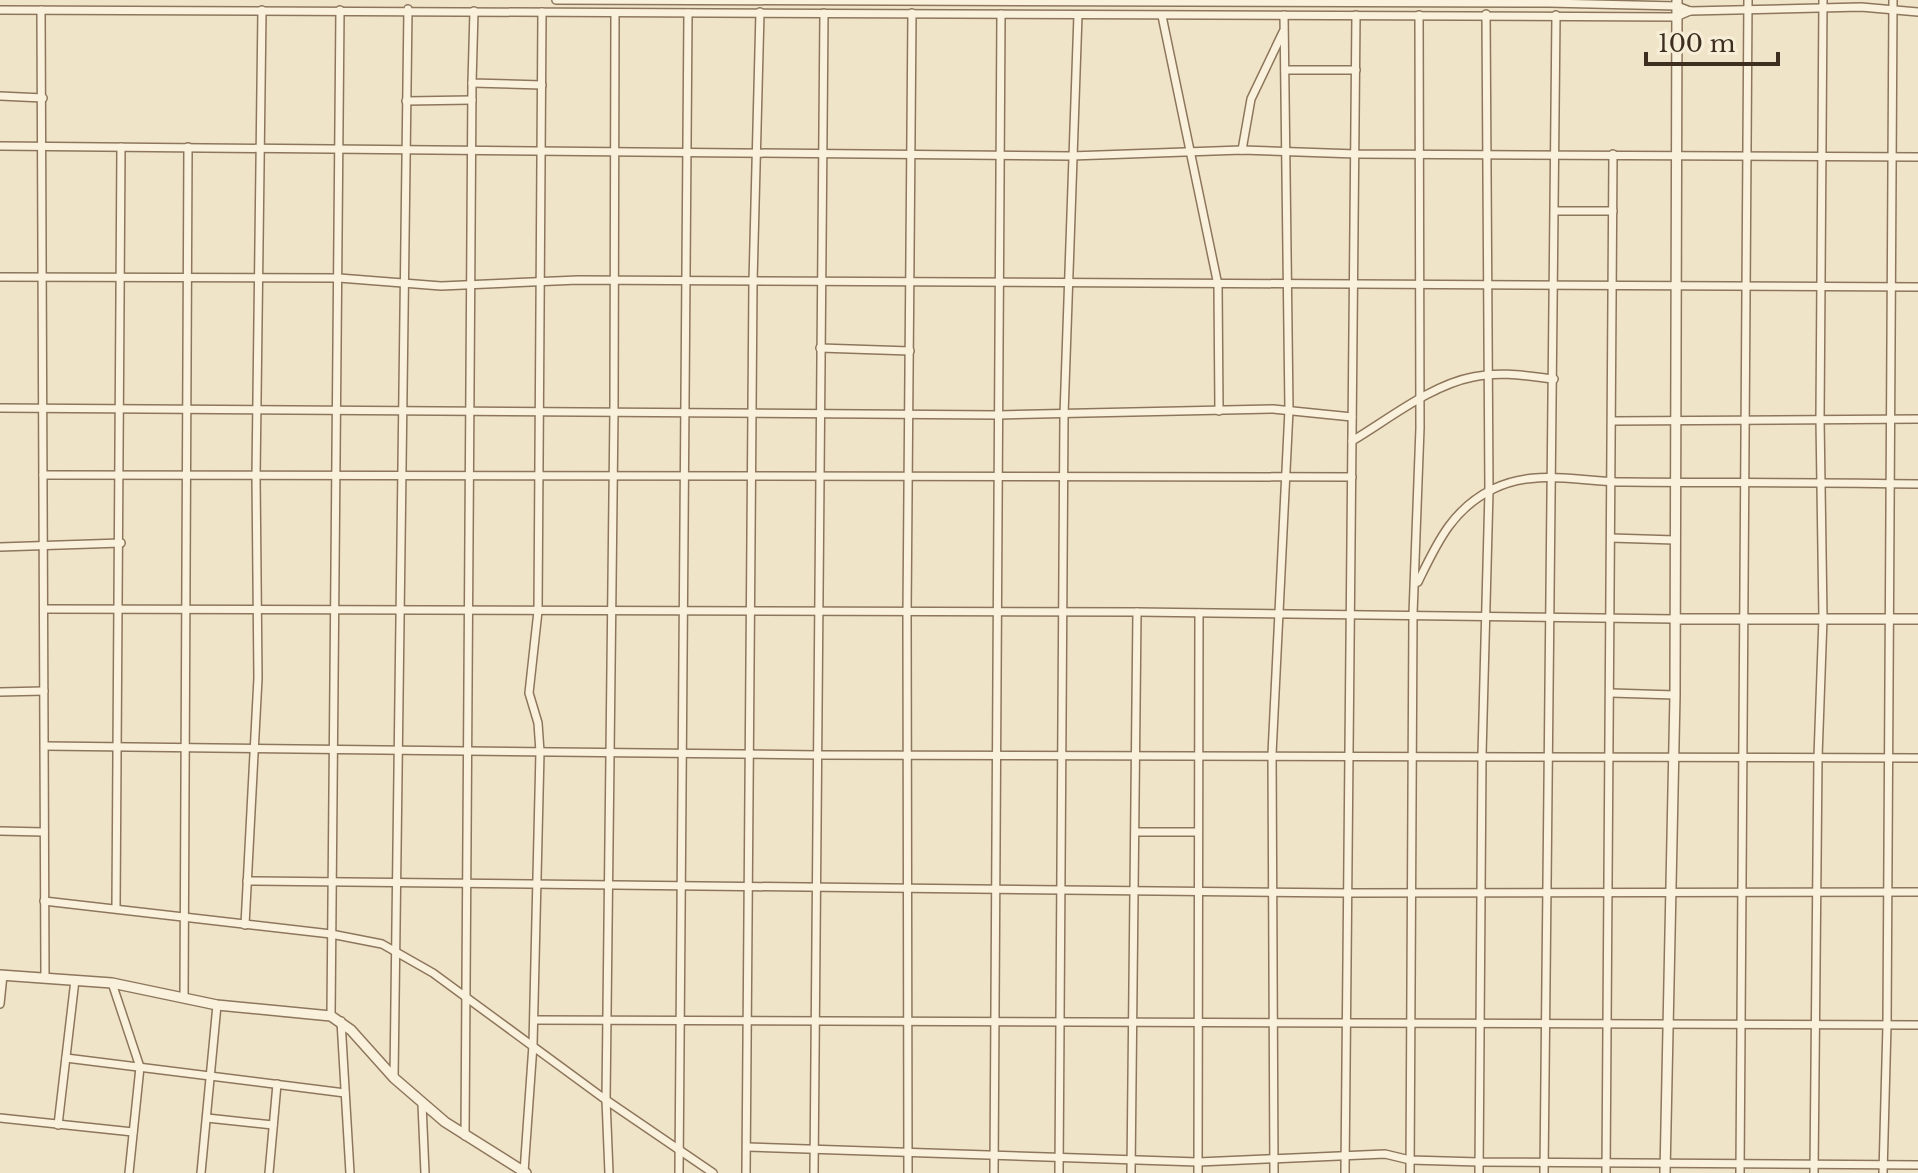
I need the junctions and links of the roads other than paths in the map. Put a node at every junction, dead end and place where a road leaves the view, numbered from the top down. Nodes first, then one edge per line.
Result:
1 (556, 0) edge
2 (688, 0) edge
3 (760, 0) edge
4 (824, 0) edge
5 (1748, 0) edge
6 (1893, 0) edge
7 (914, 1) edge
8 (1004, 1) edge
9 (1072, 1) edge
10 (1277, 1) edge
11 (1357, 1) edge
12 (1486, 1) edge
13 (1549, 1) edge
14 (1141, 2) edge
15 (1207, 2) edge
16 (1419, 2) edge
17 (1614, 2) edge
18 (1823, 4) edge
19 (1676, 8) edge
20 (408, 9) junction
21 (0, 10) edge
22 (41, 10) junction
23 (262, 10) junction
24 (340, 10) junction
25 (1748, 10) junction
26 (1893, 10) junction
27 (474, 11) junction
28 (542, 12) junction
29 (760, 12) junction
30 (1918, 12) edge
31 (615, 13) junction
32 (688, 13) junction
33 (824, 13) junction
34 (912, 13) junction
35 (1001, 14) junction
36 (1486, 14) junction
37 (1078, 15) junction
38 (1284, 15) junction
39 (1356, 15) junction
40 (1419, 15) junction
41 (1556, 15) junction
42 (1162, 16) junction
43 (1284, 30) junction
44 (1285, 70) junction
45 (1356, 70) junction
46 (472, 83) junction
47 (542, 85) junction
48 (0, 96) edge
49 (43, 98) junction
50 (472, 100) junction
51 (406, 101) junction
52 (0, 146) edge
53 (43, 147) junction
54 (121, 147) junction
55 (188, 147) junction
56 (261, 148) junction
57 (542, 149) junction
58 (614, 149) junction
59 (340, 150) junction
60 (406, 150) junction
61 (1242, 150) junction
62 (1285, 150) junction
63 (471, 151) junction
64 (685, 151) junction
65 (1192, 151) junction
66 (756, 152) junction
67 (821, 153) junction
68 (911, 154) junction
69 (999, 154) junction
70 (1356, 154) junction
71 (1420, 154) junction
72 (1555, 154) junction
73 (1613, 154) junction
74 (1487, 155) junction
75 (1676, 155) junction
76 (1071, 156) junction
77 (1748, 156) junction
78 (1821, 157) junction
79 (1891, 157) junction
80 (1918, 157) edge
81 (1555, 211) junction
82 (1613, 211) junction
83 (0, 277) edge
84 (43, 278) junction
85 (122, 278) junction
86 (339, 278) junction
87 (189, 279) junction
88 (258, 279) junction
89 (615, 280) junction
90 (541, 281) junction
91 (406, 282) junction
92 (684, 282) junction
93 (753, 282) junction
94 (819, 283) junction
95 (910, 283) junction
96 (998, 283) junction
97 (1068, 283) junction
98 (1288, 284) junction
99 (1354, 284) junction
100 (469, 285) junction
101 (1218, 285) junction
102 (1419, 285) junction
103 (1486, 285) junction
104 (1555, 285) junction
105 (1613, 286) junction
106 (1821, 286) junction
107 (1676, 287) junction
108 (1748, 287) junction
109 (1890, 287) junction
110 (1918, 287) edge
111 (820, 348) junction
112 (910, 351) junction
113 (1486, 375) junction
114 (1554, 379) junction
115 (1420, 401) junction
116 (0, 408) edge
117 (43, 409) junction
118 (257, 409) junction
119 (337, 409) junction
120 (188, 410) junction
121 (403, 410) junction
122 (1289, 410) junction
123 (121, 411) junction
124 (468, 411) junction
125 (614, 411) junction
126 (1219, 411) junction
127 (541, 412) junction
128 (684, 412) junction
129 (753, 413) junction
130 (821, 413) junction
131 (909, 413) junction
132 (998, 415) junction
133 (1064, 415) junction
134 (1352, 417) junction
135 (1747, 419) junction
136 (1820, 419) junction
137 (1918, 419) edge
138 (1674, 420) junction
139 (1890, 420) junction
140 (1613, 421) junction
141 (1352, 441) junction
142 (121, 474) junction
143 (402, 474) junction
144 (43, 475) junction
145 (186, 475) junction
146 (336, 475) junction
147 (467, 475) junction
148 (539, 475) junction
149 (613, 475) junction
150 (256, 476) junction
151 (683, 476) junction
152 (1554, 476) junction
153 (752, 477) junction
154 (1352, 477) junction
155 (820, 478) junction
156 (998, 478) junction
157 (1064, 478) junction
158 (909, 479) junction
159 (1285, 479) junction
160 (1611, 482) junction
161 (1675, 483) junction
162 (1747, 483) junction
163 (1890, 483) junction
164 (1820, 484) junction
165 (1918, 484) edge
166 (1489, 491) junction
167 (1611, 538) junction
168 (1675, 540) junction
169 (121, 543) junction
170 (44, 545) junction
171 (0, 547) edge
172 (1415, 587) junction
173 (44, 609) junction
174 (121, 609) junction
175 (185, 609) junction
176 (256, 609) junction
177 (334, 609) junction
178 (401, 610) junction
179 (469, 611) junction
180 (538, 611) junction
181 (612, 611) junction
182 (1137, 612) junction
183 (681, 613) junction
184 (752, 613) junction
185 (819, 613) junction
186 (1063, 613) junction
187 (1199, 613) junction
188 (1277, 613) junction
189 (907, 614) junction
190 (996, 614) junction
191 (1352, 614) junction
192 (1413, 614) junction
193 (1484, 614) junction
194 (1552, 615) junction
195 (1611, 616) junction
196 (1745, 618) junction
197 (1823, 618) junction
198 (1888, 618) junction
199 (1674, 619) junction
200 (1918, 619) edge
201 (44, 691) junction
202 (0, 692) edge
203 (1611, 693) junction
204 (1675, 695) junction
205 (45, 746) junction
206 (118, 747) junction
207 (184, 749) junction
208 (254, 749) junction
209 (400, 749) junction
210 (467, 749) junction
211 (335, 750) junction
212 (611, 751) junction
213 (540, 752) junction
214 (681, 752) junction
215 (750, 753) junction
216 (1063, 753) junction
217 (1136, 753) junction
218 (907, 754) junction
219 (996, 754) junction
220 (1197, 754) junction
221 (1272, 754) junction
222 (818, 755) junction
223 (1351, 755) junction
224 (1412, 755) junction
225 (1482, 755) junction
226 (1549, 755) junction
227 (1611, 755) junction
228 (1745, 756) junction
229 (1671, 757) junction
230 (1818, 757) junction
231 (1887, 757) junction
232 (1918, 758) edge
233 (0, 831) edge
234 (44, 832) junction
235 (1136, 832) junction
236 (1196, 832) junction
237 (247, 881) junction
238 (334, 883) junction
239 (397, 884) junction
240 (466, 885) junction
241 (536, 885) junction
242 (610, 886) junction
243 (681, 886) junction
244 (751, 886) junction
245 (816, 887) junction
246 (907, 888) junction
247 (994, 888) junction
248 (1062, 889) junction
249 (1136, 890) junction
250 (1196, 890) junction
251 (1480, 890) junction
252 (1547, 890) junction
253 (1742, 890) junction
254 (1817, 890) junction
255 (1274, 891) junction
256 (1412, 891) junction
257 (1609, 891) junction
258 (1671, 891) junction
259 (1888, 891) junction
260 (1918, 892) edge
261 (1348, 893) junction
262 (44, 901) junction
263 (116, 907) junction
264 (182, 916) junction
265 (245, 925) junction
266 (331, 934) junction
267 (396, 952) junction
268 (1, 975) edge
269 (45, 978) junction
270 (75, 980) junction
271 (112, 983) junction
272 (464, 996) junction
273 (184, 998) junction
274 (0, 1004) edge
275 (217, 1005) junction
276 (336, 1019) junction
277 (534, 1020) junction
278 (607, 1020) junction
279 (680, 1021) junction
280 (906, 1021) junction
281 (750, 1022) junction
282 (814, 1022) junction
283 (994, 1022) junction
284 (1061, 1022) junction
285 (1199, 1022) junction
286 (1134, 1023) junction
287 (1274, 1023) junction
288 (1412, 1023) junction
289 (1480, 1023) junction
290 (1348, 1024) junction
291 (1547, 1024) junction
292 (1607, 1025) junction
293 (1815, 1025) junction
294 (1887, 1025) junction
295 (1918, 1025) edge
296 (1668, 1026) junction
297 (1743, 1026) junction
298 (533, 1045) junction
299 (66, 1058) junction
300 (140, 1067) junction
301 (212, 1076) junction
302 (394, 1078) junction
303 (277, 1084) junction
304 (345, 1093) junction
305 (606, 1100) junction
306 (422, 1104) junction
307 (0, 1118) edge
308 (207, 1118) junction
309 (58, 1125) junction
310 (273, 1125) junction
311 (133, 1132) junction
312 (465, 1137) junction
313 (747, 1147) junction
314 (815, 1151) junction
315 (680, 1152) junction
316 (908, 1154) junction
317 (994, 1155) junction
318 (1059, 1157) junction
319 (1274, 1159) junction
320 (1345, 1159) junction
321 (1410, 1160) junction
322 (1131, 1161) junction
323 (1198, 1162) junction
324 (1479, 1162) junction
325 (1544, 1162) junction
326 (1606, 1162) junction
327 (1918, 1165) edge
328 (1665, 1168) edge
329 (1814, 1168) edge
330 (1740, 1169) edge
331 (1883, 1169) edge
332 (129, 1173) edge
333 (201, 1173) edge
334 (269, 1173) edge
335 (350, 1173) edge
336 (425, 1173) edge
337 (525, 1173) edge
338 (609, 1173) edge
339 (679, 1173) edge
340 (713, 1173) edge
341 (746, 1173) edge
342 (814, 1173) edge
343 (908, 1173) edge
344 (994, 1173) edge
345 (1059, 1173) edge
346 (1131, 1173) edge
347 (1198, 1173) edge
348 (1274, 1173) edge
349 (1345, 1173) edge
350 (1410, 1173) edge
351 (1479, 1173) edge
352 (1544, 1173) edge
353 (1606, 1173) edge

1 - 2 street
2 - 3 street
3 - 4 street
4 - 7 street
5 - 25 street
6 - 26 street
7 - 8 street
8 - 9 street
9 - 14 street
10 - 11 street
10 - 15 street
11 - 16 street
12 - 13 street
12 - 16 street
13 - 17 street
14 - 15 street
17 - 19 street
18 - 25 street
18 - 26 street
18 - 78 street
19 - 25 street
19 - 41 street
19 - 75 street
20 - 24 street
20 - 27 street
20 - 51 street
21 - 22 street
22 - 23 street
22 - 49 street
23 - 24 street
23 - 56 street
24 - 59 street
25 - 77 street
26 - 30 street
26 - 79 street
27 - 28 street
27 - 46 street
28 - 31 street
28 - 47 street
29 - 32 street
29 - 33 street
29 - 66 street
31 - 32 street
31 - 58 street
32 - 64 street
33 - 34 street
33 - 67 street
34 - 35 street
34 - 68 street
35 - 37 street
35 - 69 street
36 - 40 street
36 - 41 street
36 - 74 street
37 - 42 street
37 - 76 street
38 - 39 street
38 - 42 street
38 - 43 street
39 - 40 street
39 - 45 street
40 - 71 street
41 - 72 street
42 - 65 street
43 - 44 street
43 - 61 street
44 - 45 street
44 - 62 street
45 - 70 street
46 - 47 street
46 - 50 street
47 - 57 street
48 - 49 street
49 - 53 street
50 - 51 street
50 - 63 street
51 - 60 street
52 - 53 street
53 - 54 street
53 - 84 street
54 - 55 street
54 - 85 street
55 - 56 street
55 - 87 street
56 - 59 street
56 - 88 street
57 - 58 street
57 - 63 street
57 - 90 street
58 - 64 street
58 - 89 street
59 - 60 street
59 - 86 street
60 - 63 street
60 - 91 street
61 - 62 street
61 - 65 street
62 - 70 street
62 - 98 street
63 - 100 street
64 - 66 street
64 - 92 street
65 - 76 street
65 - 101 street
66 - 67 street
66 - 93 street
67 - 68 street
67 - 94 street
68 - 69 street
68 - 95 street
69 - 76 street
69 - 96 street
70 - 71 street
70 - 99 street
71 - 74 street
71 - 102 street
72 - 73 street
72 - 74 street
72 - 81 street
73 - 75 street
73 - 82 street
74 - 103 street
75 - 77 street
75 - 107 street
76 - 97 street
77 - 78 street
77 - 108 street
78 - 79 street
78 - 106 street
79 - 80 street
79 - 109 street
81 - 82 street
81 - 104 street
82 - 105 street
83 - 84 street
84 - 85 street
84 - 117 street
85 - 87 street
85 - 123 street
86 - 88 street
86 - 91 street
86 - 119 street
87 - 88 street
87 - 120 street
88 - 118 street
89 - 90 street
89 - 92 street
89 - 125 street
90 - 100 street
90 - 127 street
91 - 100 street
91 - 121 street
92 - 93 street
92 - 128 street
93 - 94 street
93 - 129 street
94 - 95 street
94 - 111 street
95 - 96 street
95 - 112 street
96 - 97 street
96 - 132 street
97 - 101 street
97 - 133 street
98 - 99 street
98 - 101 street
98 - 122 street
99 - 102 street
99 - 134 street
100 - 124 street
101 - 126 street
102 - 103 street
102 - 115 street
103 - 104 street
103 - 113 street
104 - 105 street
104 - 114 street
105 - 107 street
105 - 140 street
106 - 108 street
106 - 109 street
106 - 136 street
107 - 108 street
107 - 138 street
108 - 135 street
109 - 110 street
109 - 139 street
111 - 112 street
111 - 130 street
112 - 131 street
113 - 114 street
113 - 115 street
113 - 166 street
114 - 152 street
115 - 141 street
115 - 172 street
116 - 117 street
117 - 123 street
117 - 144 street
118 - 119 street
118 - 120 street
118 - 150 street
119 - 121 street
119 - 146 street
120 - 123 street
120 - 145 street
121 - 124 street
121 - 143 street
122 - 126 street
122 - 134 street
122 - 159 street
123 - 142 street
124 - 127 street
124 - 147 street
125 - 127 street
125 - 128 street
125 - 149 street
126 - 133 street
127 - 148 street
128 - 129 street
128 - 151 street
129 - 130 street
129 - 153 street
130 - 131 street
130 - 155 street
131 - 132 street
131 - 158 street
132 - 133 street
132 - 156 street
133 - 157 street
134 - 141 street
135 - 136 street
135 - 138 street
135 - 162 street
136 - 139 street
136 - 164 street
137 - 139 street
138 - 140 street
138 - 161 street
139 - 163 street
140 - 160 street
141 - 154 street
142 - 144 street
142 - 145 street
142 - 169 street
143 - 146 street
143 - 147 street
143 - 178 street
144 - 170 street
145 - 150 street
145 - 175 street
146 - 150 street
146 - 177 street
147 - 148 street
147 - 179 street
148 - 149 street
148 - 180 street
149 - 151 street
149 - 181 street
150 - 176 street
151 - 153 street
151 - 183 street
152 - 160 street
152 - 166 street
152 - 194 street
153 - 155 street
153 - 184 street
154 - 159 street
154 - 191 street
155 - 158 street
155 - 185 street
156 - 157 street
156 - 158 street
156 - 190 street
157 - 159 street
157 - 186 street
158 - 189 street
159 - 188 street
160 - 161 street
160 - 167 street
161 - 162 street
161 - 168 street
162 - 164 street
162 - 196 street
163 - 164 street
163 - 165 street
163 - 198 street
164 - 197 street
166 - 172 street
166 - 193 street
167 - 168 street
167 - 195 street
168 - 199 street
169 - 170 street
169 - 174 street
170 - 171 street
170 - 173 street
172 - 192 street
173 - 174 street
173 - 201 street
174 - 175 street
174 - 206 street
175 - 176 street
175 - 207 street
176 - 177 street
176 - 208 street
177 - 178 street
177 - 211 street
178 - 179 street
178 - 209 street
179 - 180 street
179 - 210 street
180 - 181 street
180 - 213 street
181 - 183 street
181 - 212 street
182 - 186 street
182 - 187 street
182 - 217 street
183 - 184 street
183 - 214 street
184 - 185 street
184 - 215 street
185 - 189 street
185 - 222 street
186 - 190 street
186 - 216 street
187 - 188 street
187 - 220 street
188 - 191 street
188 - 221 street
189 - 190 street
189 - 218 street
190 - 219 street
191 - 192 street
191 - 223 street
192 - 193 street
192 - 224 street
193 - 194 street
193 - 225 street
194 - 195 street
194 - 226 street
195 - 199 street
195 - 203 street
196 - 197 street
196 - 199 street
196 - 228 street
197 - 198 street
197 - 230 street
198 - 200 street
198 - 231 street
199 - 204 street
201 - 202 street
201 - 205 street
203 - 204 street
203 - 227 street
204 - 229 street
205 - 206 street
205 - 234 street
206 - 207 street
206 - 263 street
207 - 208 street
207 - 264 street
208 - 211 street
208 - 237 street
209 - 210 street
209 - 211 street
209 - 239 street
210 - 213 street
210 - 240 street
211 - 238 street
212 - 213 street
212 - 214 street
212 - 242 street
213 - 241 street
214 - 215 street
214 - 243 street
215 - 222 street
215 - 244 street
216 - 217 street
216 - 219 street
216 - 248 street
217 - 220 street
217 - 235 street
218 - 219 street
218 - 222 street
218 - 246 street
219 - 247 street
220 - 221 street
220 - 236 street
221 - 223 street
221 - 255 street
222 - 245 street
223 - 224 street
223 - 261 street
224 - 225 street
224 - 256 street
225 - 226 street
225 - 251 street
226 - 227 street
226 - 252 street
227 - 229 street
227 - 257 street
228 - 229 street
228 - 230 street
228 - 253 street
229 - 258 street
230 - 231 street
230 - 254 street
231 - 232 street
231 - 259 street
233 - 234 street
234 - 262 street
235 - 236 street
235 - 249 street
236 - 250 street
237 - 238 street
237 - 265 street
238 - 239 street
238 - 266 street
239 - 240 street
239 - 267 street
240 - 241 street
240 - 272 street
241 - 242 street
241 - 277 street
242 - 243 street
242 - 278 street
243 - 244 street
243 - 279 street
244 - 245 street
244 - 281 street
245 - 246 street
245 - 282 street
246 - 247 street
246 - 280 street
247 - 248 street
247 - 283 street
248 - 249 street
248 - 284 street
249 - 250 street
249 - 286 street
250 - 255 street
250 - 285 street
251 - 252 street
251 - 256 street
251 - 289 street
252 - 257 street
252 - 291 street
253 - 254 street
253 - 258 street
253 - 297 street
254 - 259 street
254 - 293 street
255 - 261 street
255 - 287 street
256 - 261 street
256 - 288 street
257 - 258 street
257 - 292 street
258 - 296 street
259 - 260 street
259 - 294 street
261 - 290 street
262 - 263 street
262 - 269 street
263 - 264 street
264 - 265 street
264 - 273 street
265 - 266 street
266 - 267 street
266 - 276 street
267 - 272 street
267 - 302 street
268 - 269 street
268 - 274 street
269 - 270 street
270 - 271 street
270 - 299 street
271 - 273 street
271 - 300 street
272 - 298 street
272 - 312 street
273 - 275 street
275 - 276 street
275 - 301 street
276 - 302 street
276 - 304 street
277 - 278 street
277 - 298 street
278 - 279 street
278 - 305 street
279 - 281 street
279 - 315 street
280 - 282 street
280 - 283 street
280 - 316 street
281 - 282 street
281 - 313 street
282 - 314 street
283 - 284 street
283 - 317 street
284 - 286 street
284 - 318 street
285 - 286 street
285 - 287 street
285 - 323 street
286 - 322 street
287 - 290 street
287 - 319 street
288 - 289 street
288 - 290 street
288 - 321 street
289 - 291 street
289 - 324 street
290 - 320 street
291 - 292 street
291 - 325 street
292 - 296 street
292 - 326 street
293 - 294 street
293 - 297 street
293 - 329 street
294 - 295 street
294 - 331 street
296 - 297 street
296 - 328 street
297 - 330 street
298 - 305 street
298 - 337 street
299 - 300 street
299 - 309 street
300 - 301 street
300 - 311 street
301 - 303 street
301 - 308 street
302 - 306 street
303 - 304 street
303 - 310 street
304 - 335 street
305 - 315 street
305 - 338 street
306 - 312 street
306 - 336 street
307 - 309 street
308 - 310 street
308 - 333 street
309 - 311 street
310 - 334 street
311 - 332 street
312 - 337 street
313 - 314 street
313 - 341 street
314 - 316 street
314 - 342 street
315 - 339 street
315 - 340 street
316 - 317 street
316 - 343 street
317 - 318 street
317 - 344 street
318 - 322 street
318 - 345 street
319 - 320 street
319 - 323 street
319 - 348 street
320 - 321 street
320 - 349 street
321 - 324 street
321 - 350 street
322 - 323 street
322 - 346 street
323 - 347 street
324 - 325 street
324 - 351 street
325 - 326 street
325 - 352 street
326 - 328 street
326 - 353 street
327 - 331 street
328 - 330 street
329 - 330 street
329 - 331 street

